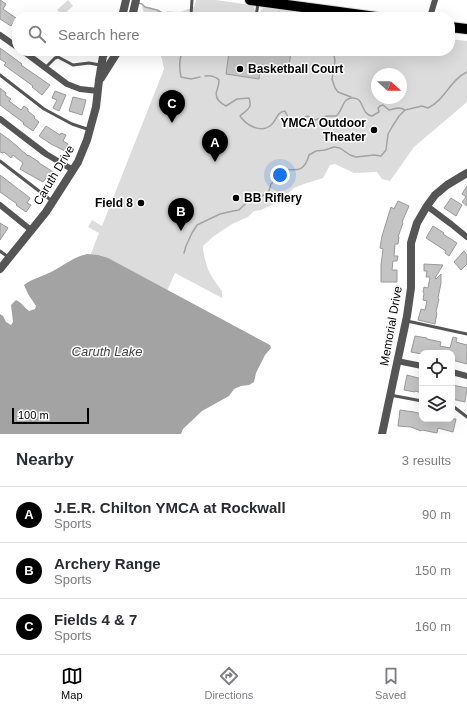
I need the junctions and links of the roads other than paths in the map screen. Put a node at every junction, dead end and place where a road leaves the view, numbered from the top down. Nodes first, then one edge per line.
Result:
1 (136, 0) edge
2 (192, 0) edge
3 (435, 0) edge
4 (254, 1) edge
5 (294, 3) edge
6 (133, 12) edge
7 (190, 12) edge
8 (255, 12) edge
9 (315, 12) edge
10 (431, 12) edge
11 (455, 28) edge
12 (467, 29) edge
13 (0, 35) edge
14 (12, 43) edge
15 (29, 56) edge
16 (104, 56) edge
17 (115, 56) edge
18 (102, 65) junction
19 (45, 68) junction
20 (0, 75) edge
21 (99, 80) junction
22 (98, 91) junction
23 (0, 119) edge
24 (90, 130) junction
25 (0, 161) edge
26 (73, 170) junction
27 (467, 172) edge
28 (53, 202) junction
29 (0, 205) edge
30 (427, 206) junction
31 (31, 230) junction
32 (467, 237) edge
33 (0, 251) edge
34 (9, 257) junction
35 (0, 268) edge
36 (406, 320) junction
37 (467, 334) edge
38 (397, 361) junction
39 (419, 365) edge
40 (455, 373) edge
41 (467, 376) edge
42 (390, 395) junction
43 (419, 400) edge
44 (455, 408) edge
45 (467, 417) edge
46 (382, 434) edge

1 - 6 street
2 - 7 lane
3 - 10 street
4 - 5 main road
4 - 8 lane
5 - 9 main road
11 - 12 main road
13 - 14 street
15 - 19 street
16 - 18 street, Caruth Drive
17 - 21 street, Caruth Drive
18 - 19 lane
18 - 21 street, Caruth Drive
19 - 22 street
20 - 24 lane
21 - 22 street, Caruth Drive
22 - 24 street, Caruth Drive
23 - 26 street
24 - 26 street, Caruth Drive
25 - 28 lane
26 - 28 street, Caruth Drive
27 - 30 street, Memorial Drive
28 - 31 street, Caruth Drive
29 - 31 street
30 - 32 street
30 - 36 street, Memorial Drive
31 - 34 street, Caruth Drive
33 - 34 lane
34 - 35 street, Caruth Drive
36 - 37 lane
36 - 38 street, Memorial Drive
38 - 39 street
38 - 42 street, Memorial Drive
40 - 41 street
42 - 43 lane
42 - 46 street, Memorial Drive
44 - 45 lane

